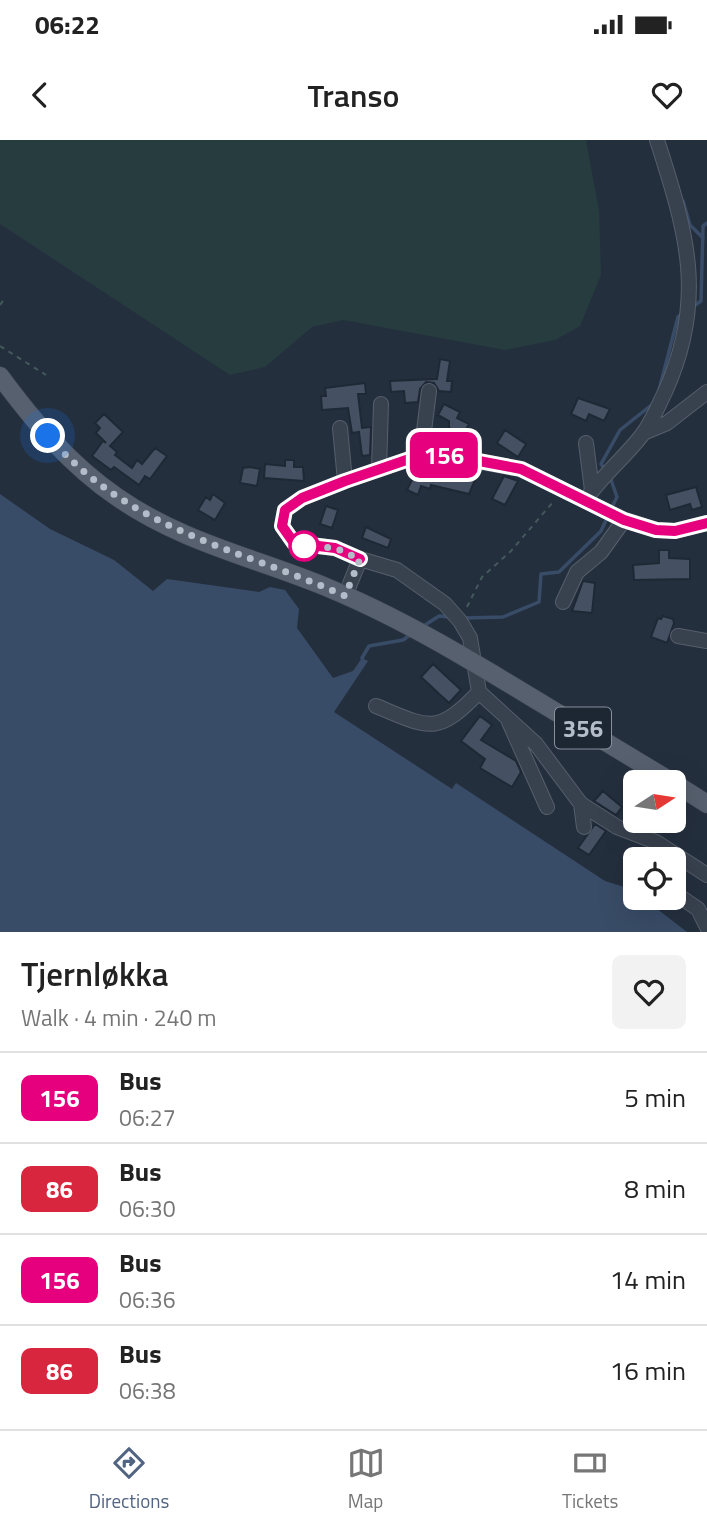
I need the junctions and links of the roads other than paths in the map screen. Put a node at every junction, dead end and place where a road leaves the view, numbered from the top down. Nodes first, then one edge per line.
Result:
1 (657, 140) edge
2 (0, 376) edge
3 (429, 391) dead end
4 (707, 393) edge
5 (381, 404) dead end
6 (340, 428) dead end
7 (643, 433) junction
8 (586, 443) dead end
9 (421, 455) junction
10 (379, 469) junction
11 (345, 481) junction
12 (589, 495) junction
13 (624, 520) junction
14 (707, 523) edge
15 (360, 559) junction
16 (345, 596) junction
17 (563, 603) dead end
18 (678, 636) dead end
19 (707, 641) edge
20 (479, 692) junction
21 (376, 706) dead end
22 (509, 720) junction
23 (652, 770) edge
24 (686, 791) edge
25 (581, 804) junction
26 (707, 804) edge
27 (547, 807) dead end
28 (584, 827) dead end
29 (707, 875) edge
30 (686, 901) edge
31 (707, 927) edge

1 - 7 street
2 - 16 main road, 356
3 - 9 street
4 - 7 street
5 - 10 street
6 - 11 street
7 - 12 street
8 - 12 street
9 - 10 street
9 - 12 street
10 - 11 street
11 - 15 street
12 - 13 street
13 - 14 street
13 - 17 street
15 - 16 street
15 - 20 street
16 - 23 main road, 356, bridge
18 - 19 street
20 - 21 street
20 - 22 street
22 - 25 street
22 - 27 street
24 - 26 main road, 356
25 - 28 street
25 - 29 street
30 - 31 street

